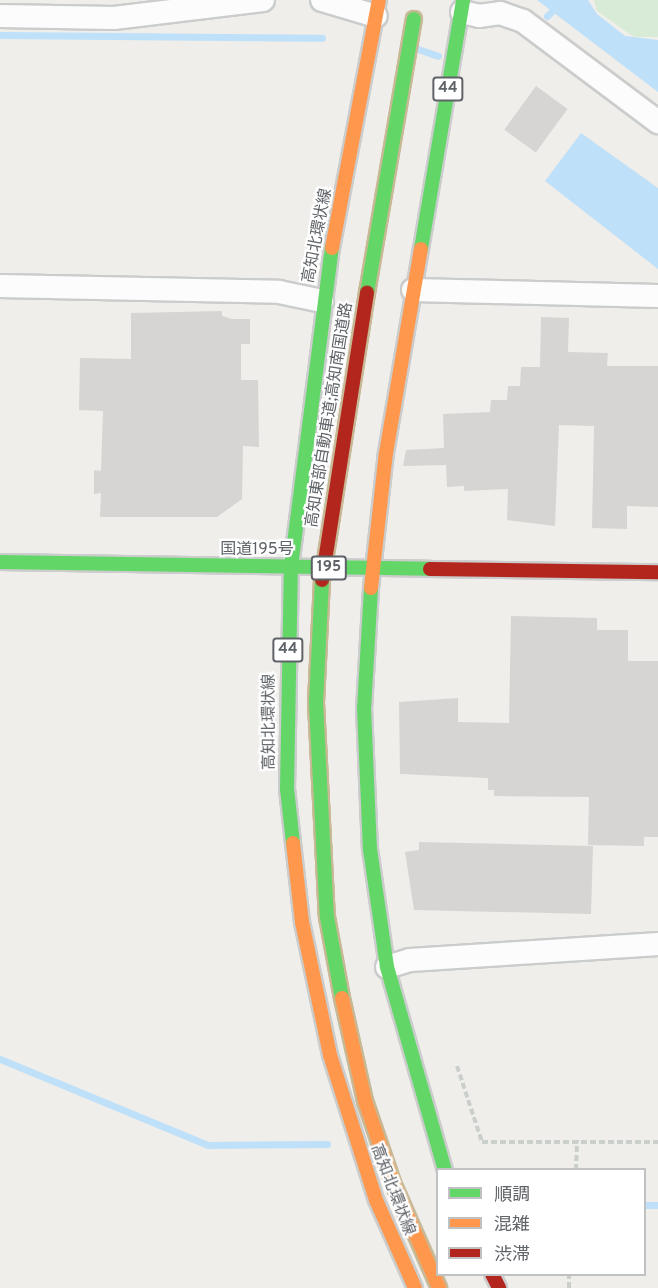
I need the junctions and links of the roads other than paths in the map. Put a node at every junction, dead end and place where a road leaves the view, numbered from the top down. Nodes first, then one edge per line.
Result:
1 (263, 0) edge
2 (322, 0) edge
3 (417, 0) edge
4 (463, 6) edge
5 (377, 8) edge
6 (0, 16) edge
7 (658, 122) edge
8 (0, 286) edge
9 (414, 290) junction
10 (658, 296) edge
11 (322, 301) junction
12 (0, 562) edge
13 (291, 567) junction
14 (372, 568) junction
15 (658, 572) edge
16 (658, 944) edge
17 (387, 967) junction
18 (444, 1168) edge
19 (415, 1288) edge
20 (439, 1288) edge

1 - 6 street
2 - 5 street
3 - 20 main road, 高知東部自動車道;高知南国道路, bridge
4 - 7 street
4 - 9 main road, 44
5 - 11 main road, 高知北環状線 / 44
8 - 11 street
9 - 10 street
9 - 14 main road, 44
11 - 13 main road, 高知北環状線 / 44
12 - 13 main road, 国道195号 / 195
13 - 14 main road, 国道195号 / 195
13 - 19 main road, 高知北環状線 / 44
14 - 15 main road, 国道195号 / 195
14 - 17 main road, 44
16 - 17 street
17 - 18 main road, 44

